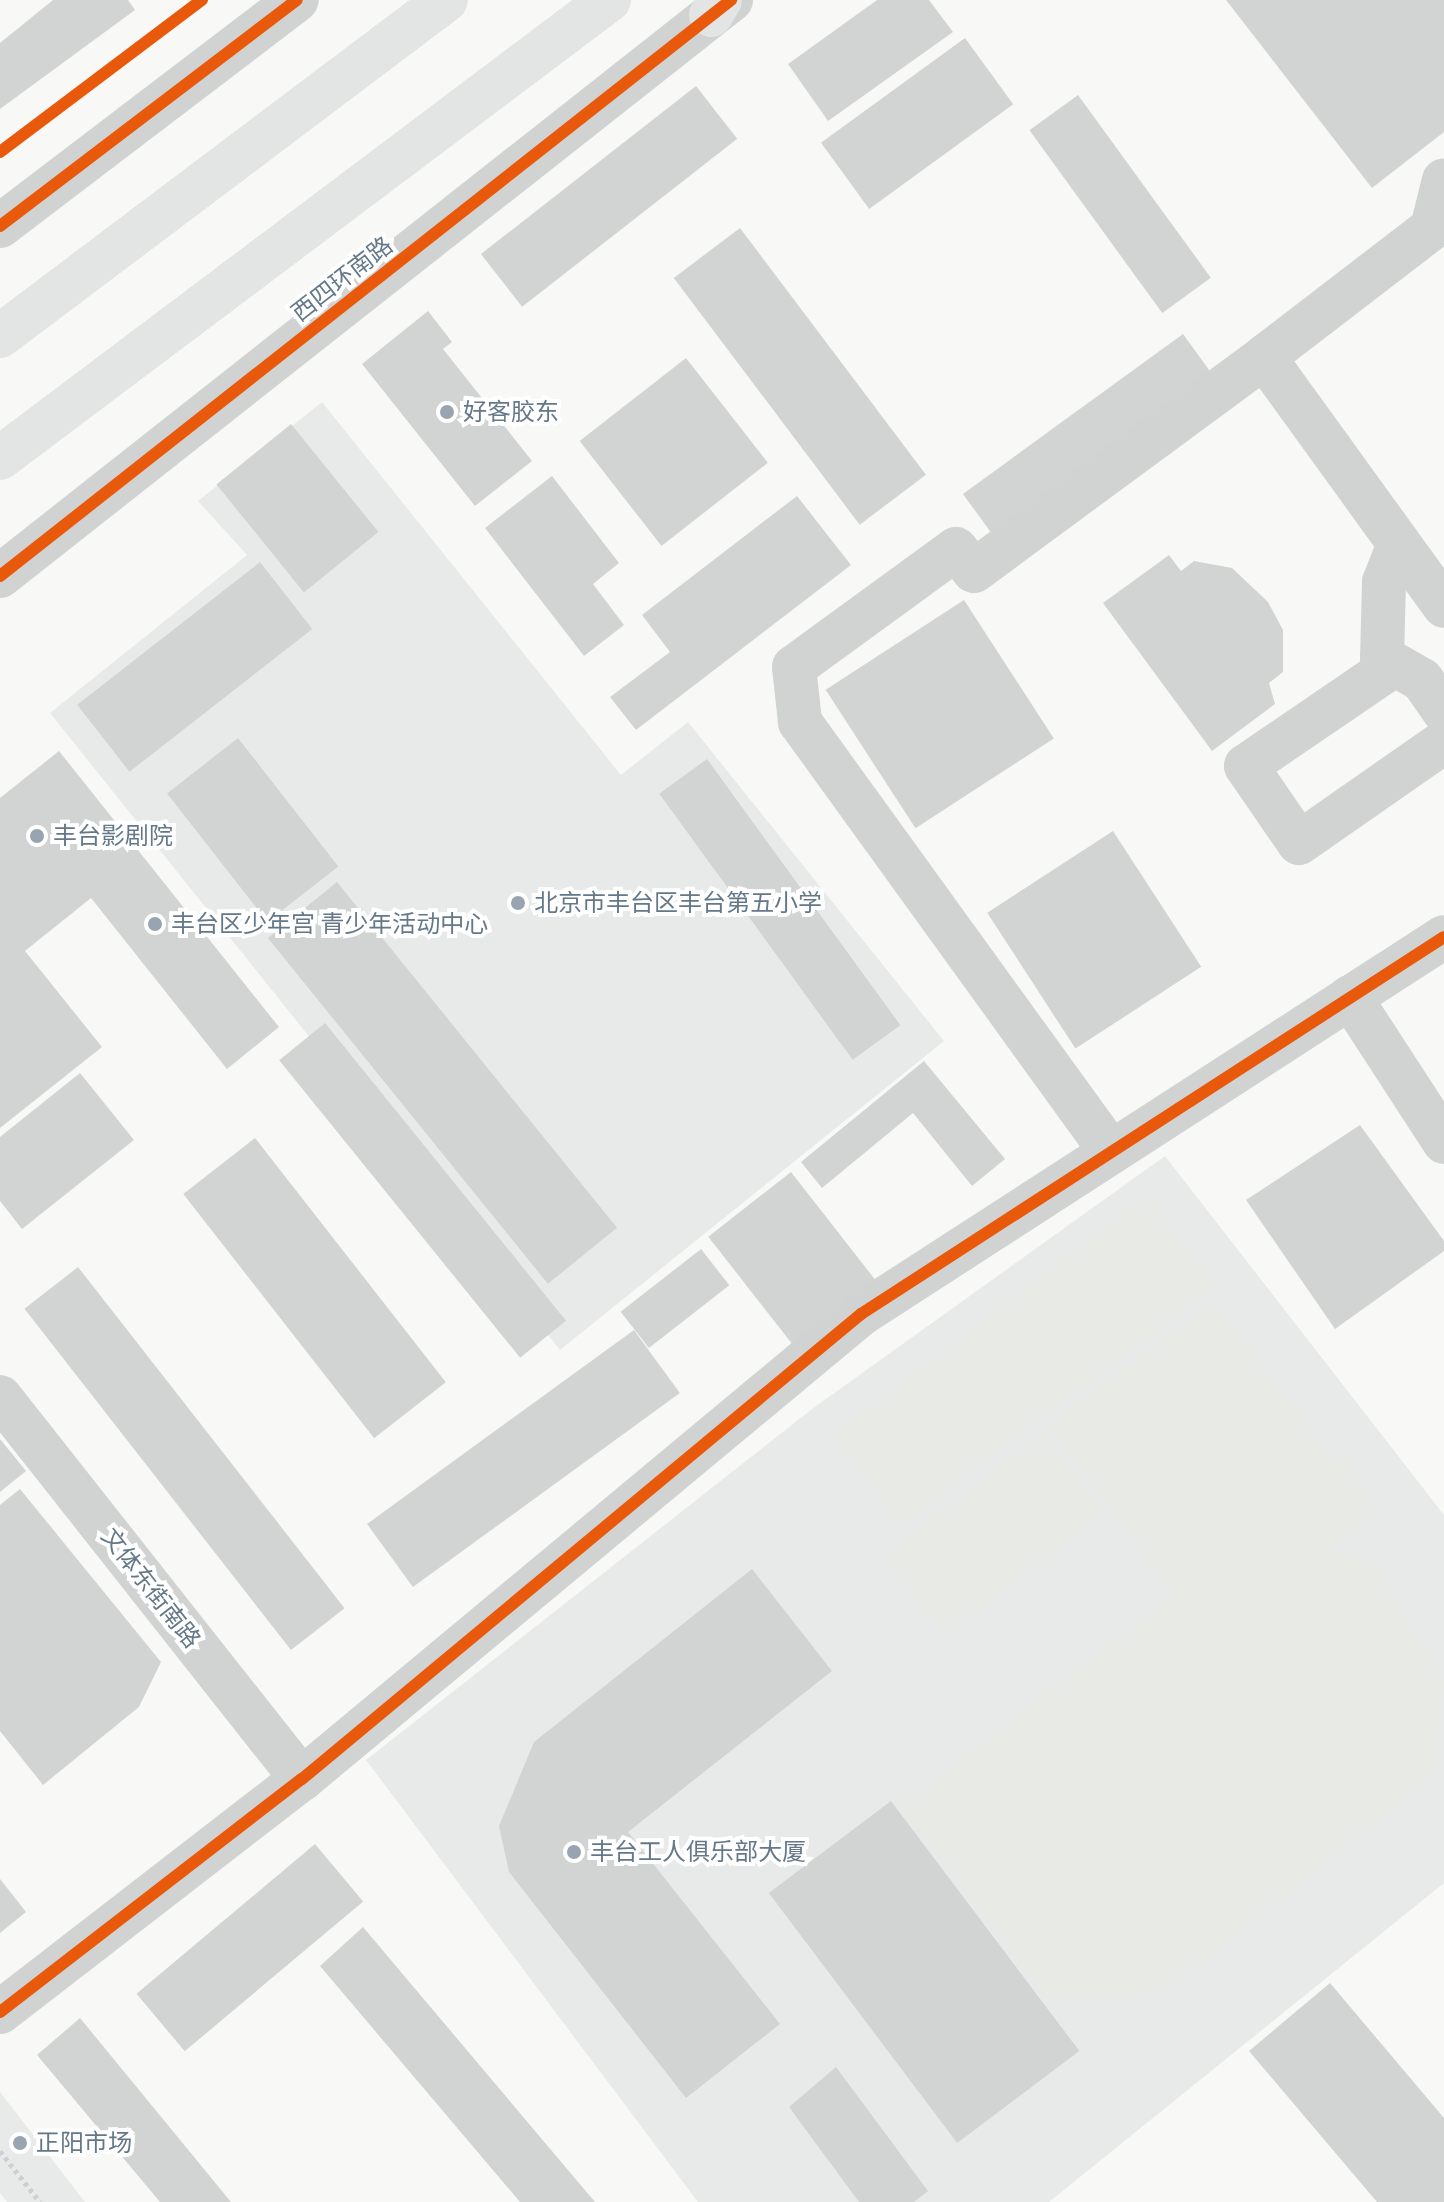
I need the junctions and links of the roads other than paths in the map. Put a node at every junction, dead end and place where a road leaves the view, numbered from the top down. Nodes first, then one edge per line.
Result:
1 (297, 0) edge
2 (446, 0) edge
3 (609, 0) edge
4 (721, 5) edge
5 (1444, 180) edge
6 (0, 226) edge
7 (0, 336) edge
8 (1264, 357) junction
9 (0, 458) edge
10 (1399, 544) junction
11 (0, 576) edge
12 (1444, 606) edge
13 (1394, 665) junction
14 (1444, 712) edge
15 (1444, 742) edge
16 (1444, 937) edge
17 (1350, 997) junction
18 (1444, 1142) edge
19 (1111, 1152) junction
20 (0, 1397) edge
21 (302, 1779) junction
22 (0, 2012) edge

1 - 6 street
2 - 7 highway
3 - 9 highway
4 - 11 street, 西四环南路
5 - 8 street
8 - 10 street
8 - 19 street
10 - 12 street
10 - 13 street
13 - 14 street
13 - 15 street
16 - 17 street
17 - 18 street
17 - 19 street
19 - 21 street
20 - 21 street, 文体东街南路
21 - 22 street

